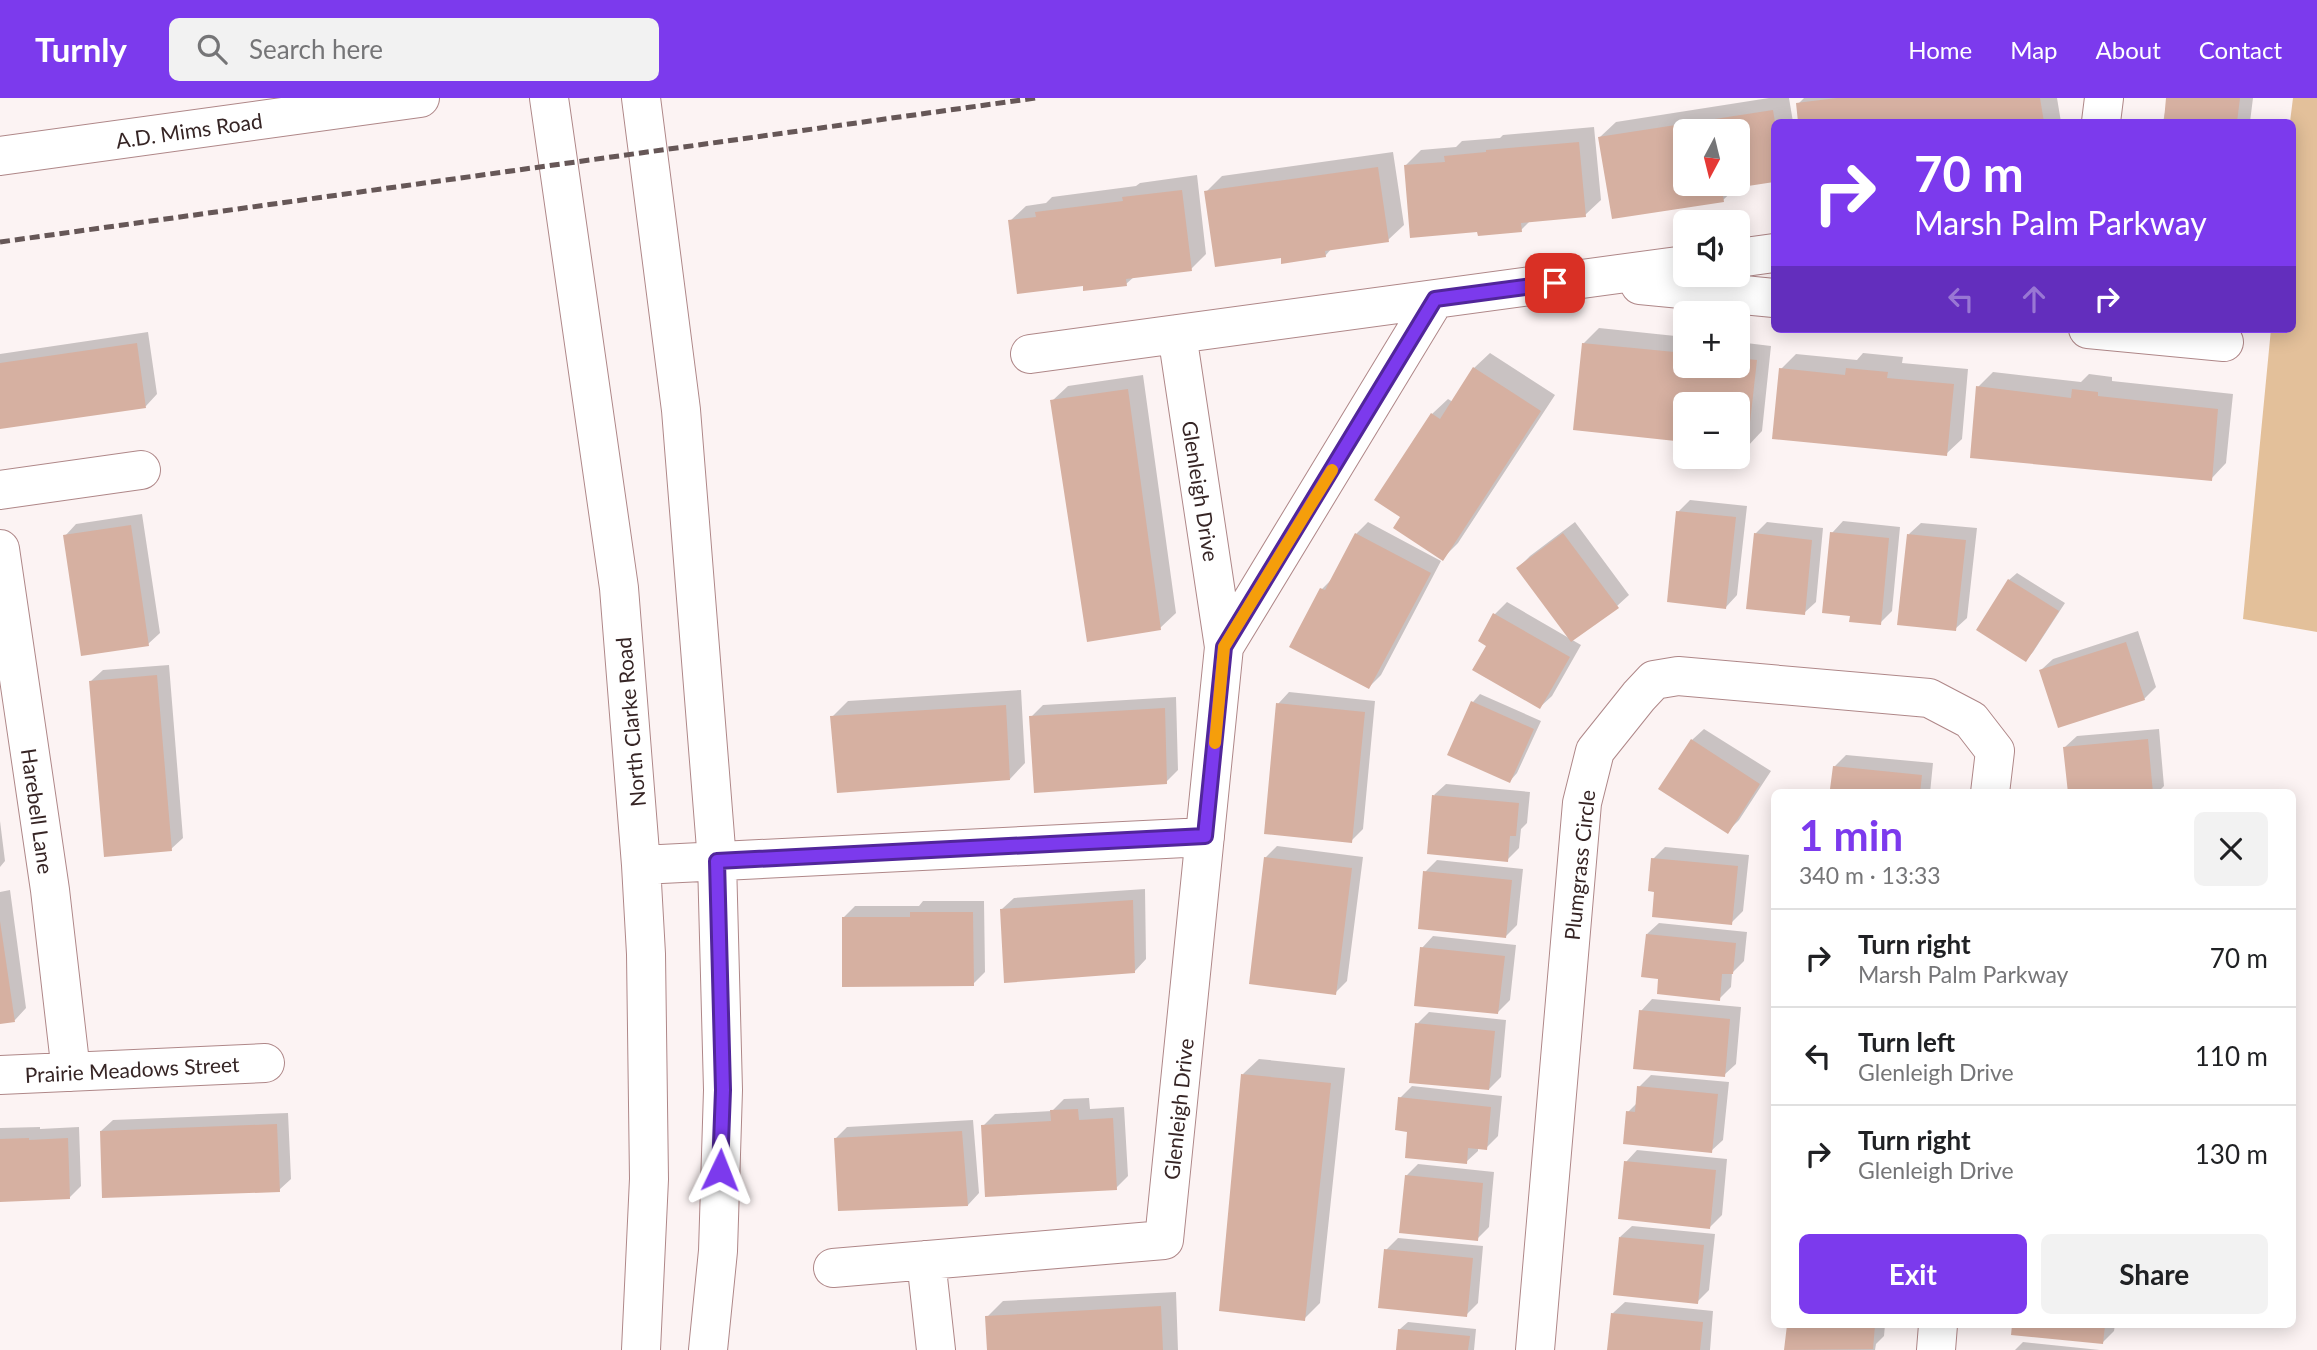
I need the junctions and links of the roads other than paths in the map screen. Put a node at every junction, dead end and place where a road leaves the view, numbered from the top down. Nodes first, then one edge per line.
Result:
1 (420, 98) edge
2 (550, 98) edge
3 (641, 98) edge
4 (2104, 98) edge
5 (2101, 119) edge
6 (0, 156) edge
7 (1771, 253) edge
8 (1750, 256) edge
9 (1673, 267) edge
10 (1579, 279) junction
11 (1435, 299) junction
12 (1771, 299) edge
13 (2130, 333) edge
14 (1177, 334) junction
15 (2224, 342) dead end
16 (1030, 354) dead end
17 (141, 470) dead end
18 (0, 490) edge
19 (0, 549) edge
20 (1224, 647) junction
21 (1990, 789) edge
22 (1205, 836) junction
23 (717, 861) junction
24 (641, 865) junction
25 (265, 1063) dead end
26 (71, 1072) junction
27 (0, 1076) edge
28 (926, 1260) junction
29 (833, 1268) dead end
30 (1938, 1328) edge
31 (641, 1350) edge
32 (708, 1350) edge
33 (936, 1350) edge
34 (1535, 1350) edge
35 (1936, 1350) edge

1 - 6 street, A.D. Mims Road
2 - 24 street, North Clarke Road
3 - 23 street
4 - 5 street
7 - 8 street
9 - 10 street
10 - 11 street
10 - 12 street
11 - 14 street
11 - 20 street, Glenleigh Drive
13 - 15 street
14 - 16 street
14 - 20 street, Glenleigh Drive
17 - 18 street
19 - 26 street, Harebell Lane
20 - 22 street, Glenleigh Drive
21 - 34 street, Plumgrass Circle
22 - 23 street
22 - 28 street, Glenleigh Drive
23 - 24 street
23 - 32 street
24 - 31 street, North Clarke Road
25 - 26 street, Prairie Meadows Street
26 - 27 street, Prairie Meadows Street
28 - 29 street, Glenleigh Drive
28 - 33 street
30 - 35 street

